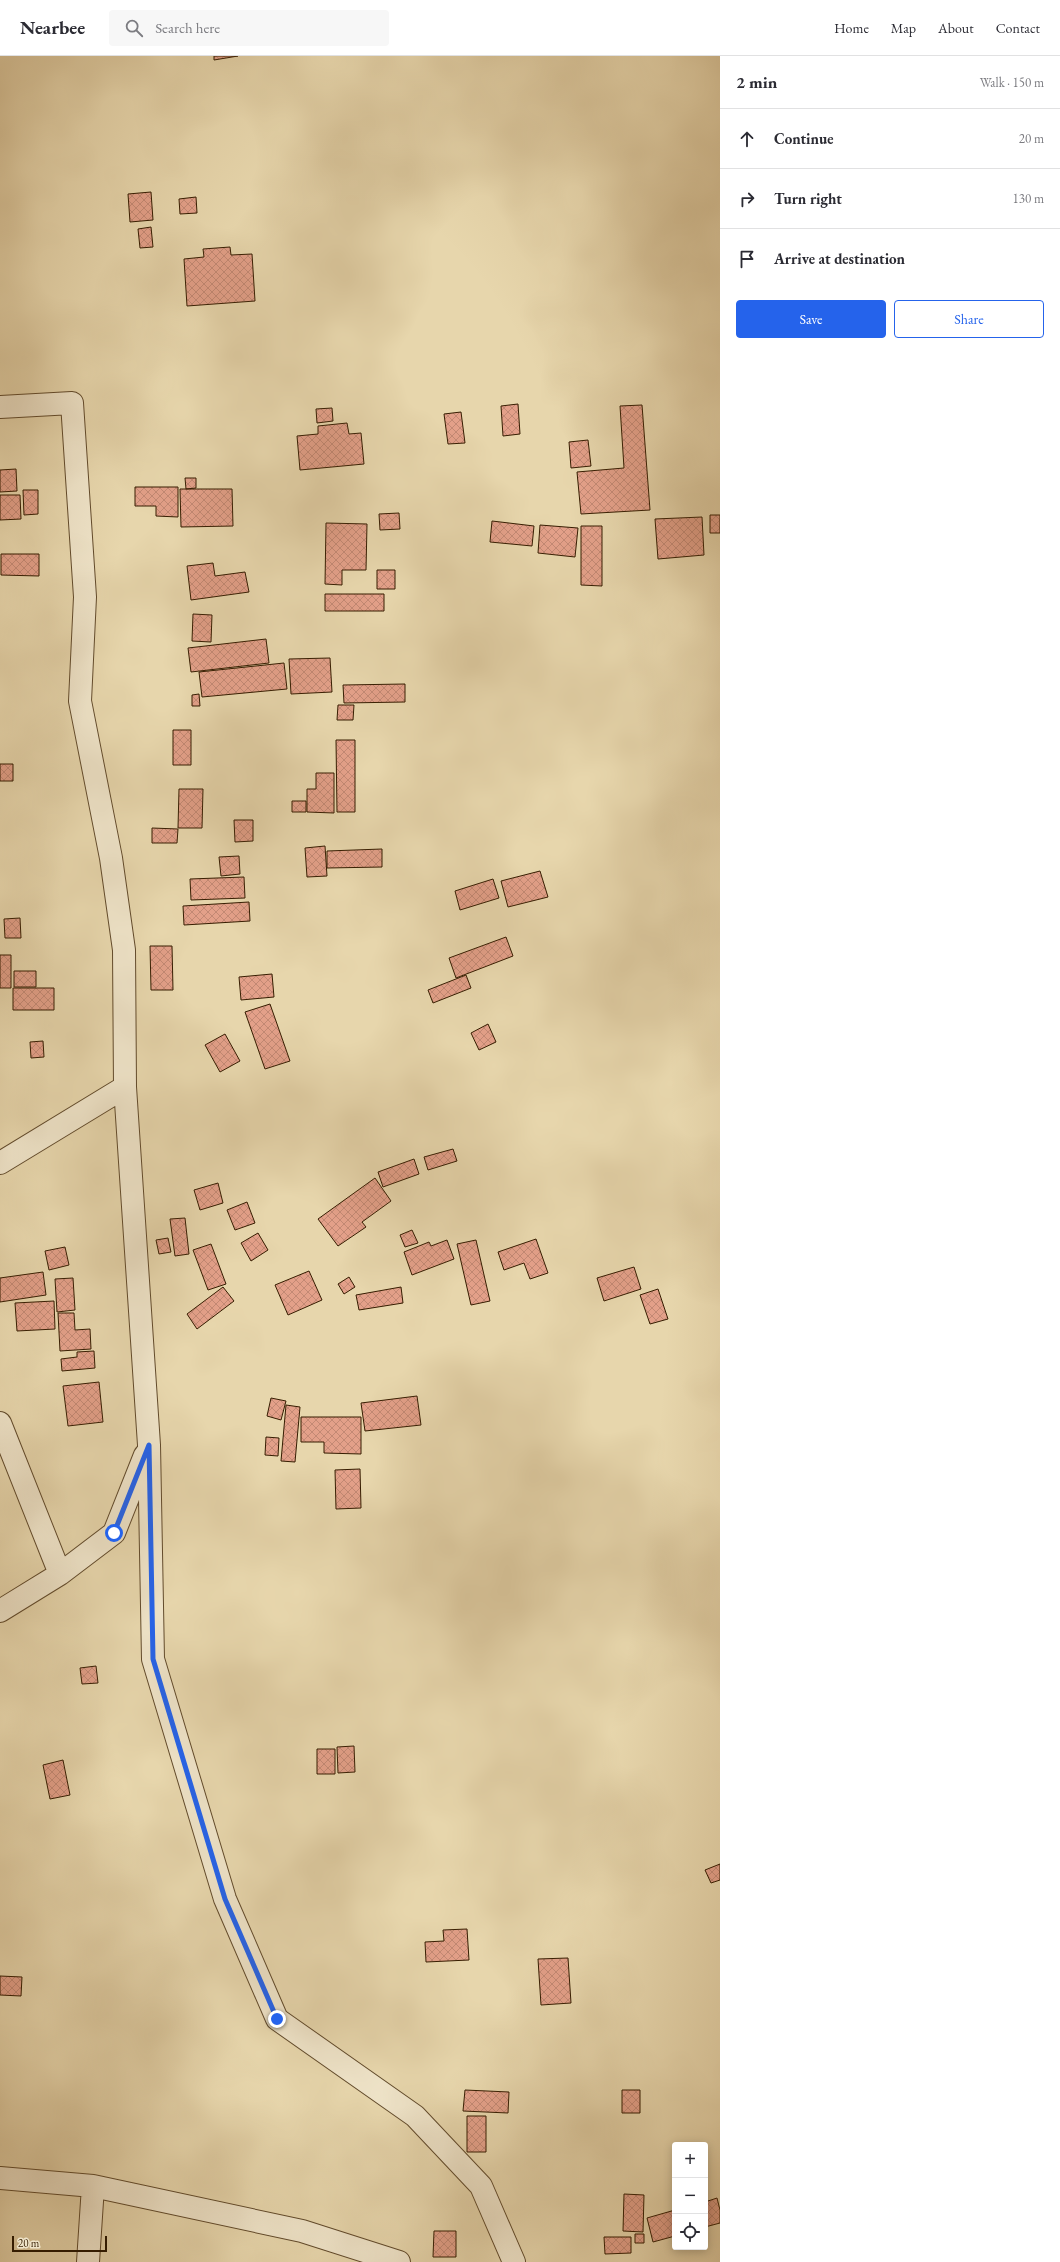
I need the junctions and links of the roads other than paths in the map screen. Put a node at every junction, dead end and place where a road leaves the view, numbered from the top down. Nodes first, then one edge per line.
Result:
1 (0, 407) edge
2 (125, 1087) junction
3 (0, 1163) edge
4 (0, 1423) edge
5 (149, 1445) junction
6 (60, 1574) junction
7 (0, 1611) edge
8 (0, 2178) edge
9 (93, 2186) junction
10 (88, 2262) edge
11 (400, 2262) edge
12 (514, 2262) edge

1 - 2 street
2 - 3 street
2 - 5 street
4 - 6 street
5 - 6 street
5 - 12 street
6 - 7 street
8 - 9 street
9 - 10 street
9 - 11 street

